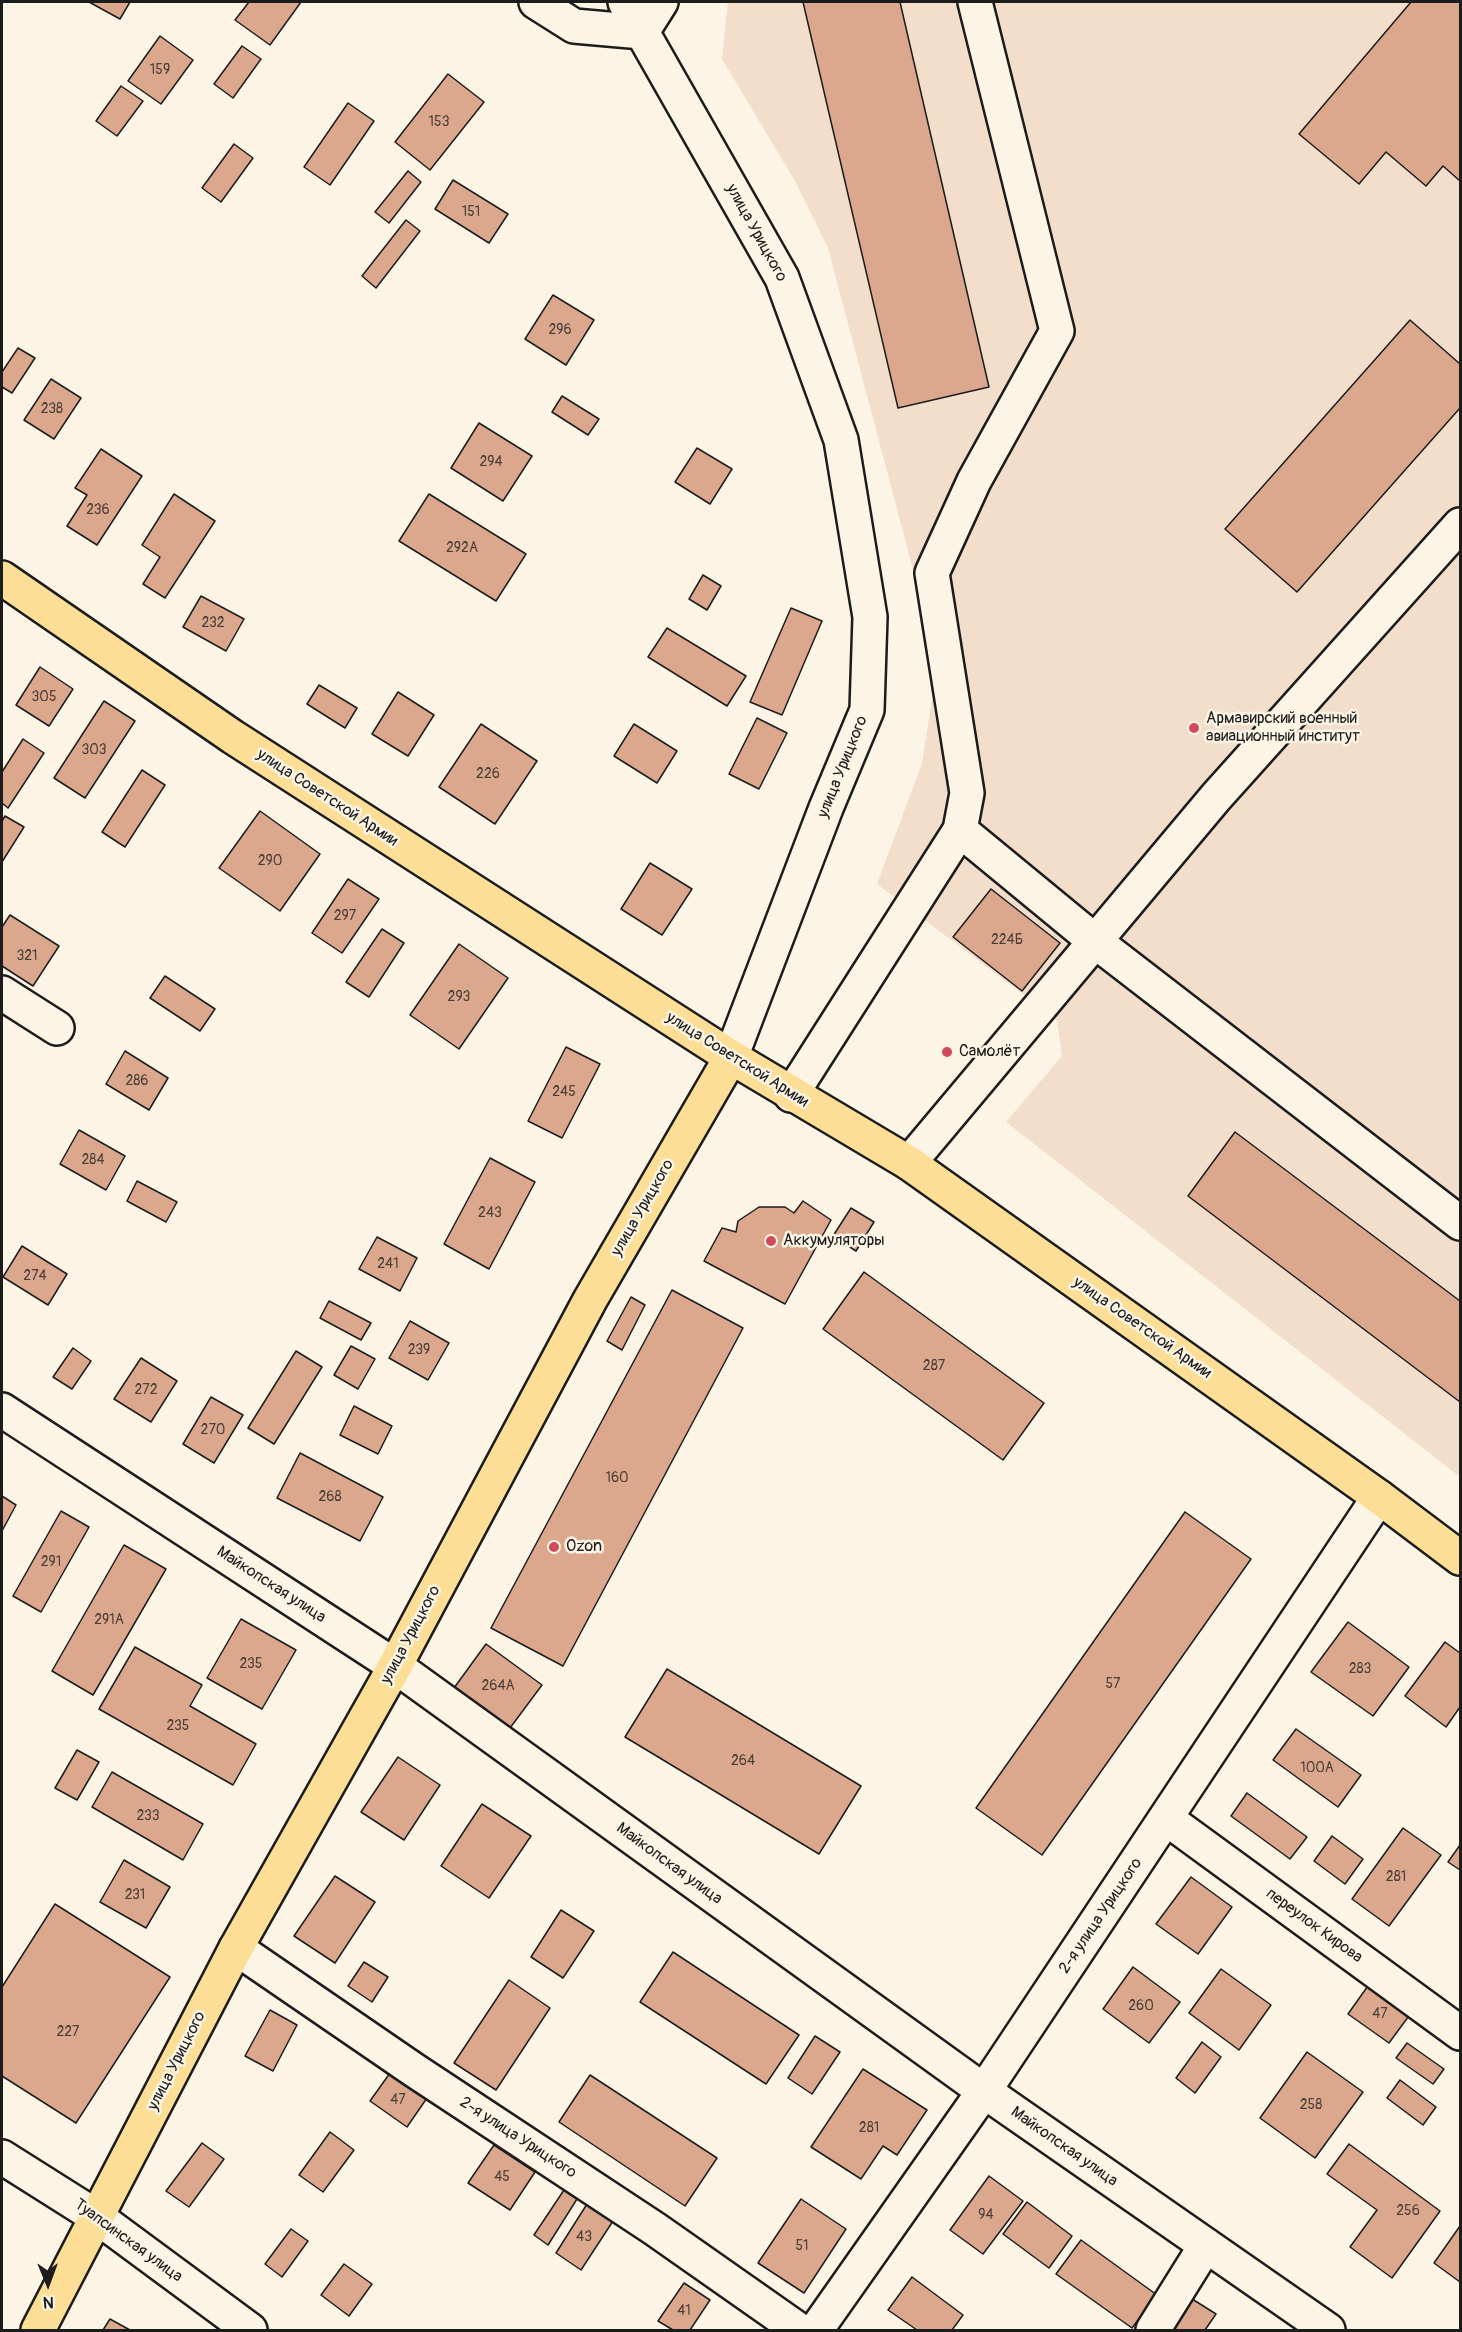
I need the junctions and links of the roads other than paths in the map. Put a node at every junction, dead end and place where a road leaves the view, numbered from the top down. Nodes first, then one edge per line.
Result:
1 (536, 2) edge
2 (625, 2) edge
3 (661, 2) edge
4 (975, 2) edge
5 (642, 32) junction
6 (1461, 525) edge
7 (2, 578) edge
8 (960, 830) junction
9 (1096, 942) junction
10 (2, 993) edge
11 (57, 1028) dead end
12 (731, 1057) junction
13 (791, 1095) junction
14 (909, 1164) junction
15 (1461, 1222) edge
16 (2, 1410) edge
17 (1379, 1497) junction
18 (1461, 1558) edge
19 (395, 1666) junction
20 (1167, 1818) junction
21 (236, 1948) junction
22 (1461, 2033) edge
23 (984, 2091) junction
24 (2, 2157) edge
25 (97, 2217) junction
26 (1206, 2245) junction
27 (38, 2331) edge
28 (250, 2331) edge
29 (799, 2331) edge
30 (816, 2331) edge
31 (1153, 2331) edge
32 (1328, 2331) edge

1 - 5 street
2 - 5 street, улица Урицкого
3 - 5 street
4 - 8 street
5 - 12 street, улица Урицкого
6 - 9 street
7 - 12 main road, улица Советской Армии
8 - 9 street
8 - 13 street
9 - 14 street
9 - 15 street
10 - 11 street
12 - 13 main road, улица Советской Армии
12 - 19 main road, улица Урицкого
13 - 14 main road, улица Советской Армии
14 - 17 main road, улица Советской Армии
16 - 19 street, Майкопская улица
17 - 18 main road, улица Советской Армии
17 - 20 street, 2-я улица Урицкого
19 - 21 main road, улица Урицкого
19 - 23 street, Майкопская улица
20 - 22 street, переулок Кирова
20 - 23 street, 2-я улица Урицкого
21 - 25 main road, улица Урицкого
21 - 29 street, 2-я улица Урицкого
23 - 26 street, Майкопская улица
23 - 30 street, 2-я улица Урицкого
24 - 25 street, Туапсинская улица
25 - 27 main road, улица Урицкого
25 - 28 street, Туапсинская улица
26 - 31 street
26 - 32 street, Майкопская улица

